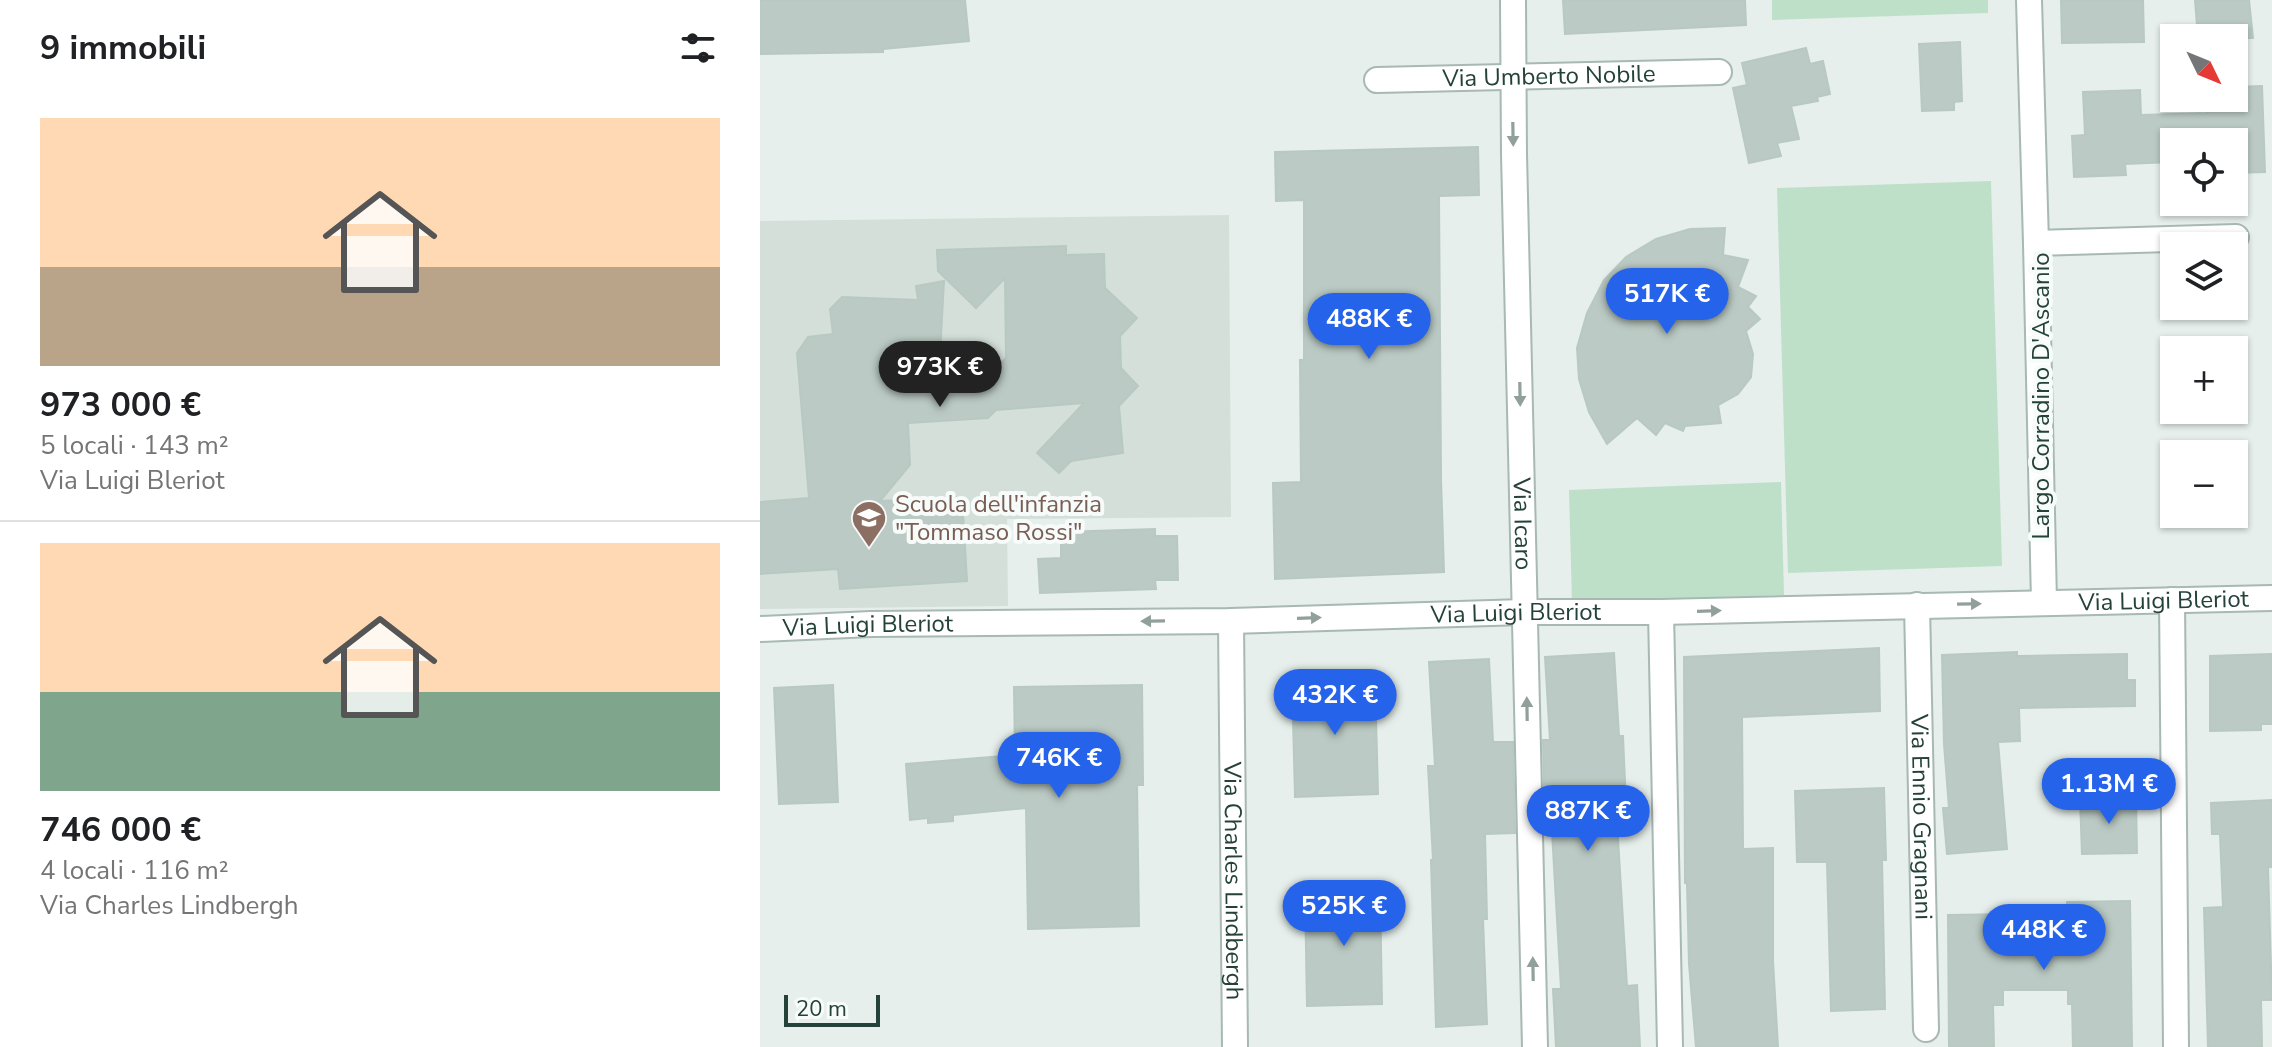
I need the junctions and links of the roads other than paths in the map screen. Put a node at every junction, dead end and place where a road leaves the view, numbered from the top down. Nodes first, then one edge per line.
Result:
1 (1513, 0) edge
2 (2029, 0) edge
3 (1719, 72) dead end
4 (1512, 77) junction
5 (1377, 80) dead end
6 (2160, 239) edge
7 (2036, 243) junction
8 (2272, 598) edge
9 (2172, 600) junction
10 (2044, 602) junction
11 (1917, 605) junction
12 (1524, 612) junction
13 (1661, 612) junction
14 (1231, 621) junction
15 (760, 629) edge
16 (1926, 1029) dead end
17 (1235, 1047) edge
18 (1535, 1047) edge
19 (1670, 1047) edge
20 (2176, 1047) edge

1 - 4 street, Via Icaro
2 - 7 street
3 - 4 street, Via Umberto Nobile
4 - 5 street, Via Umberto Nobile
4 -> 12 street, Via Icaro
6 - 7 street, Largo Corradino D'Ascanio
7 - 10 street, Largo Corradino D'Ascanio
8 - 9 street, Via Luigi Bleriot
9 - 10 street, Via Luigi Bleriot
9 - 20 street
11 -> 10 street, Via Luigi Bleriot
13 -> 11 street, Via Luigi Bleriot
11 - 16 street, Via Ennio Gragnani
12 - 13 street, Via Luigi Bleriot
14 -> 12 street, Via Luigi Bleriot
18 -> 12 street, Via Icaro
13 - 19 street
14 -> 15 street, Via Luigi Bleriot
14 - 17 street, Via Charles Lindbergh

